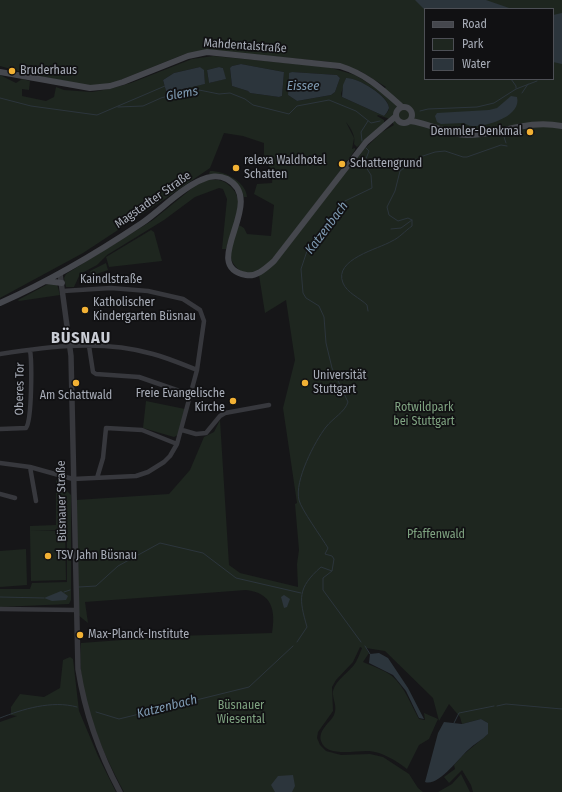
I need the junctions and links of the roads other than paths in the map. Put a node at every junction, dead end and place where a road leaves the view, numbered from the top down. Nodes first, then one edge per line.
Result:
1 (0, 72) edge
2 (399, 114) junction
3 (411, 118) junction
4 (562, 126) edge
5 (60, 274) junction
6 (45, 281) junction
7 (62, 283) junction
8 (63, 291) junction
9 (0, 303) edge
10 (70, 345) junction
11 (89, 346) junction
12 (30, 350) junction
13 (0, 354) edge
14 (196, 370) junction
15 (191, 395) junction
16 (269, 405) dead end
17 (0, 429) edge
18 (182, 430) junction
19 (178, 444) junction
20 (0, 463) edge
21 (30, 467) junction
22 (73, 478) junction
23 (97, 478) junction
24 (0, 494) edge
25 (15, 498) dead end
26 (36, 501) dead end
27 (0, 609) edge
28 (75, 610) junction
29 (120, 792) edge

1 - 2 main road, Mahdentalstraße
2 - 3 main road
2 - 3 main road, Mahdentalstraße
2 - 5 main road, Magstadter Straße
3 - 4 main road
5 - 6 main road, Magstadter Straße
5 - 7 street, Büsnauer Straße
6 - 7 main road
6 - 9 main road, Magstadter Straße
7 - 8 street, Büsnauer Straße
8 - 10 street, Büsnauer Straße
8 - 14 street, Kaindlstraße
10 - 11 street
10 - 12 street
10 - 22 street, Büsnauer Straße
11 - 14 street
11 - 15 street
12 - 13 street
12 - 17 street, Oberes Tor
14 - 15 street, Kaindlstraße
15 - 18 street, Kaindlstraße
16 - 18 street
18 - 19 street, Kaindlstraße
19 - 23 street, Kaindlstraße
19 - 23 street
20 - 21 street, Kaindlstraße
21 - 22 street, Kaindlstraße
21 - 26 street
22 - 23 street, Kaindlstraße
22 - 28 street, Büsnauer Straße
24 - 25 street
27 - 28 street
28 - 29 street, Büsnauer Straße

